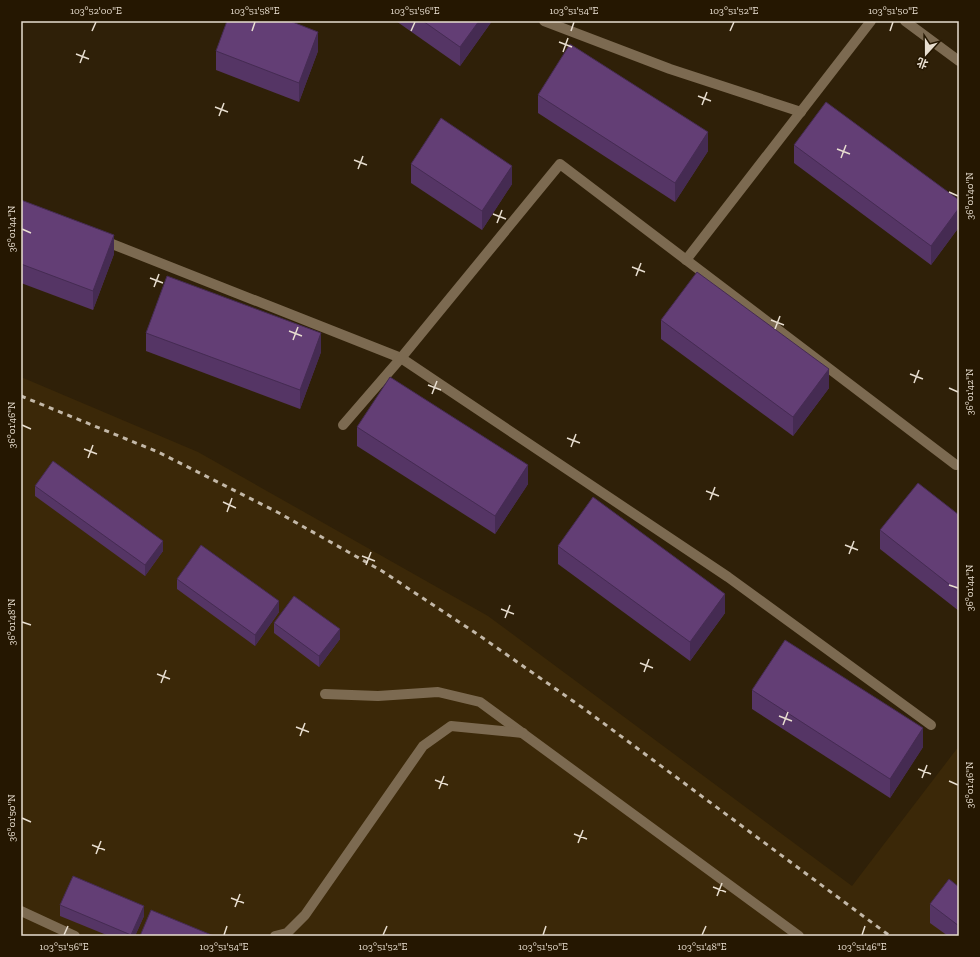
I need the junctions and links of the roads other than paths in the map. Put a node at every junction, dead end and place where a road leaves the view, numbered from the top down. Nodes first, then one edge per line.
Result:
1 (544, 21) edge
2 (872, 21) edge
3 (905, 21) edge
4 (959, 61) edge
5 (801, 112) junction
6 (94, 237) edge
7 (686, 260) junction
8 (401, 358) junction
9 (343, 425) dead end
10 (956, 465) dead end
11 (325, 694) dead end
12 (931, 725) dead end
13 (523, 733) junction
14 (21, 912) edge
15 (75, 936) edge
16 (275, 936) edge
17 (799, 936) edge

1 - 5 lane
2 - 5 lane
3 - 4 lane
5 - 7 lane
6 - 8 lane
7 - 8 lane
7 - 10 lane
8 - 9 lane
8 - 12 lane
11 - 13 lane
13 - 16 lane
13 - 17 lane
14 - 15 lane

